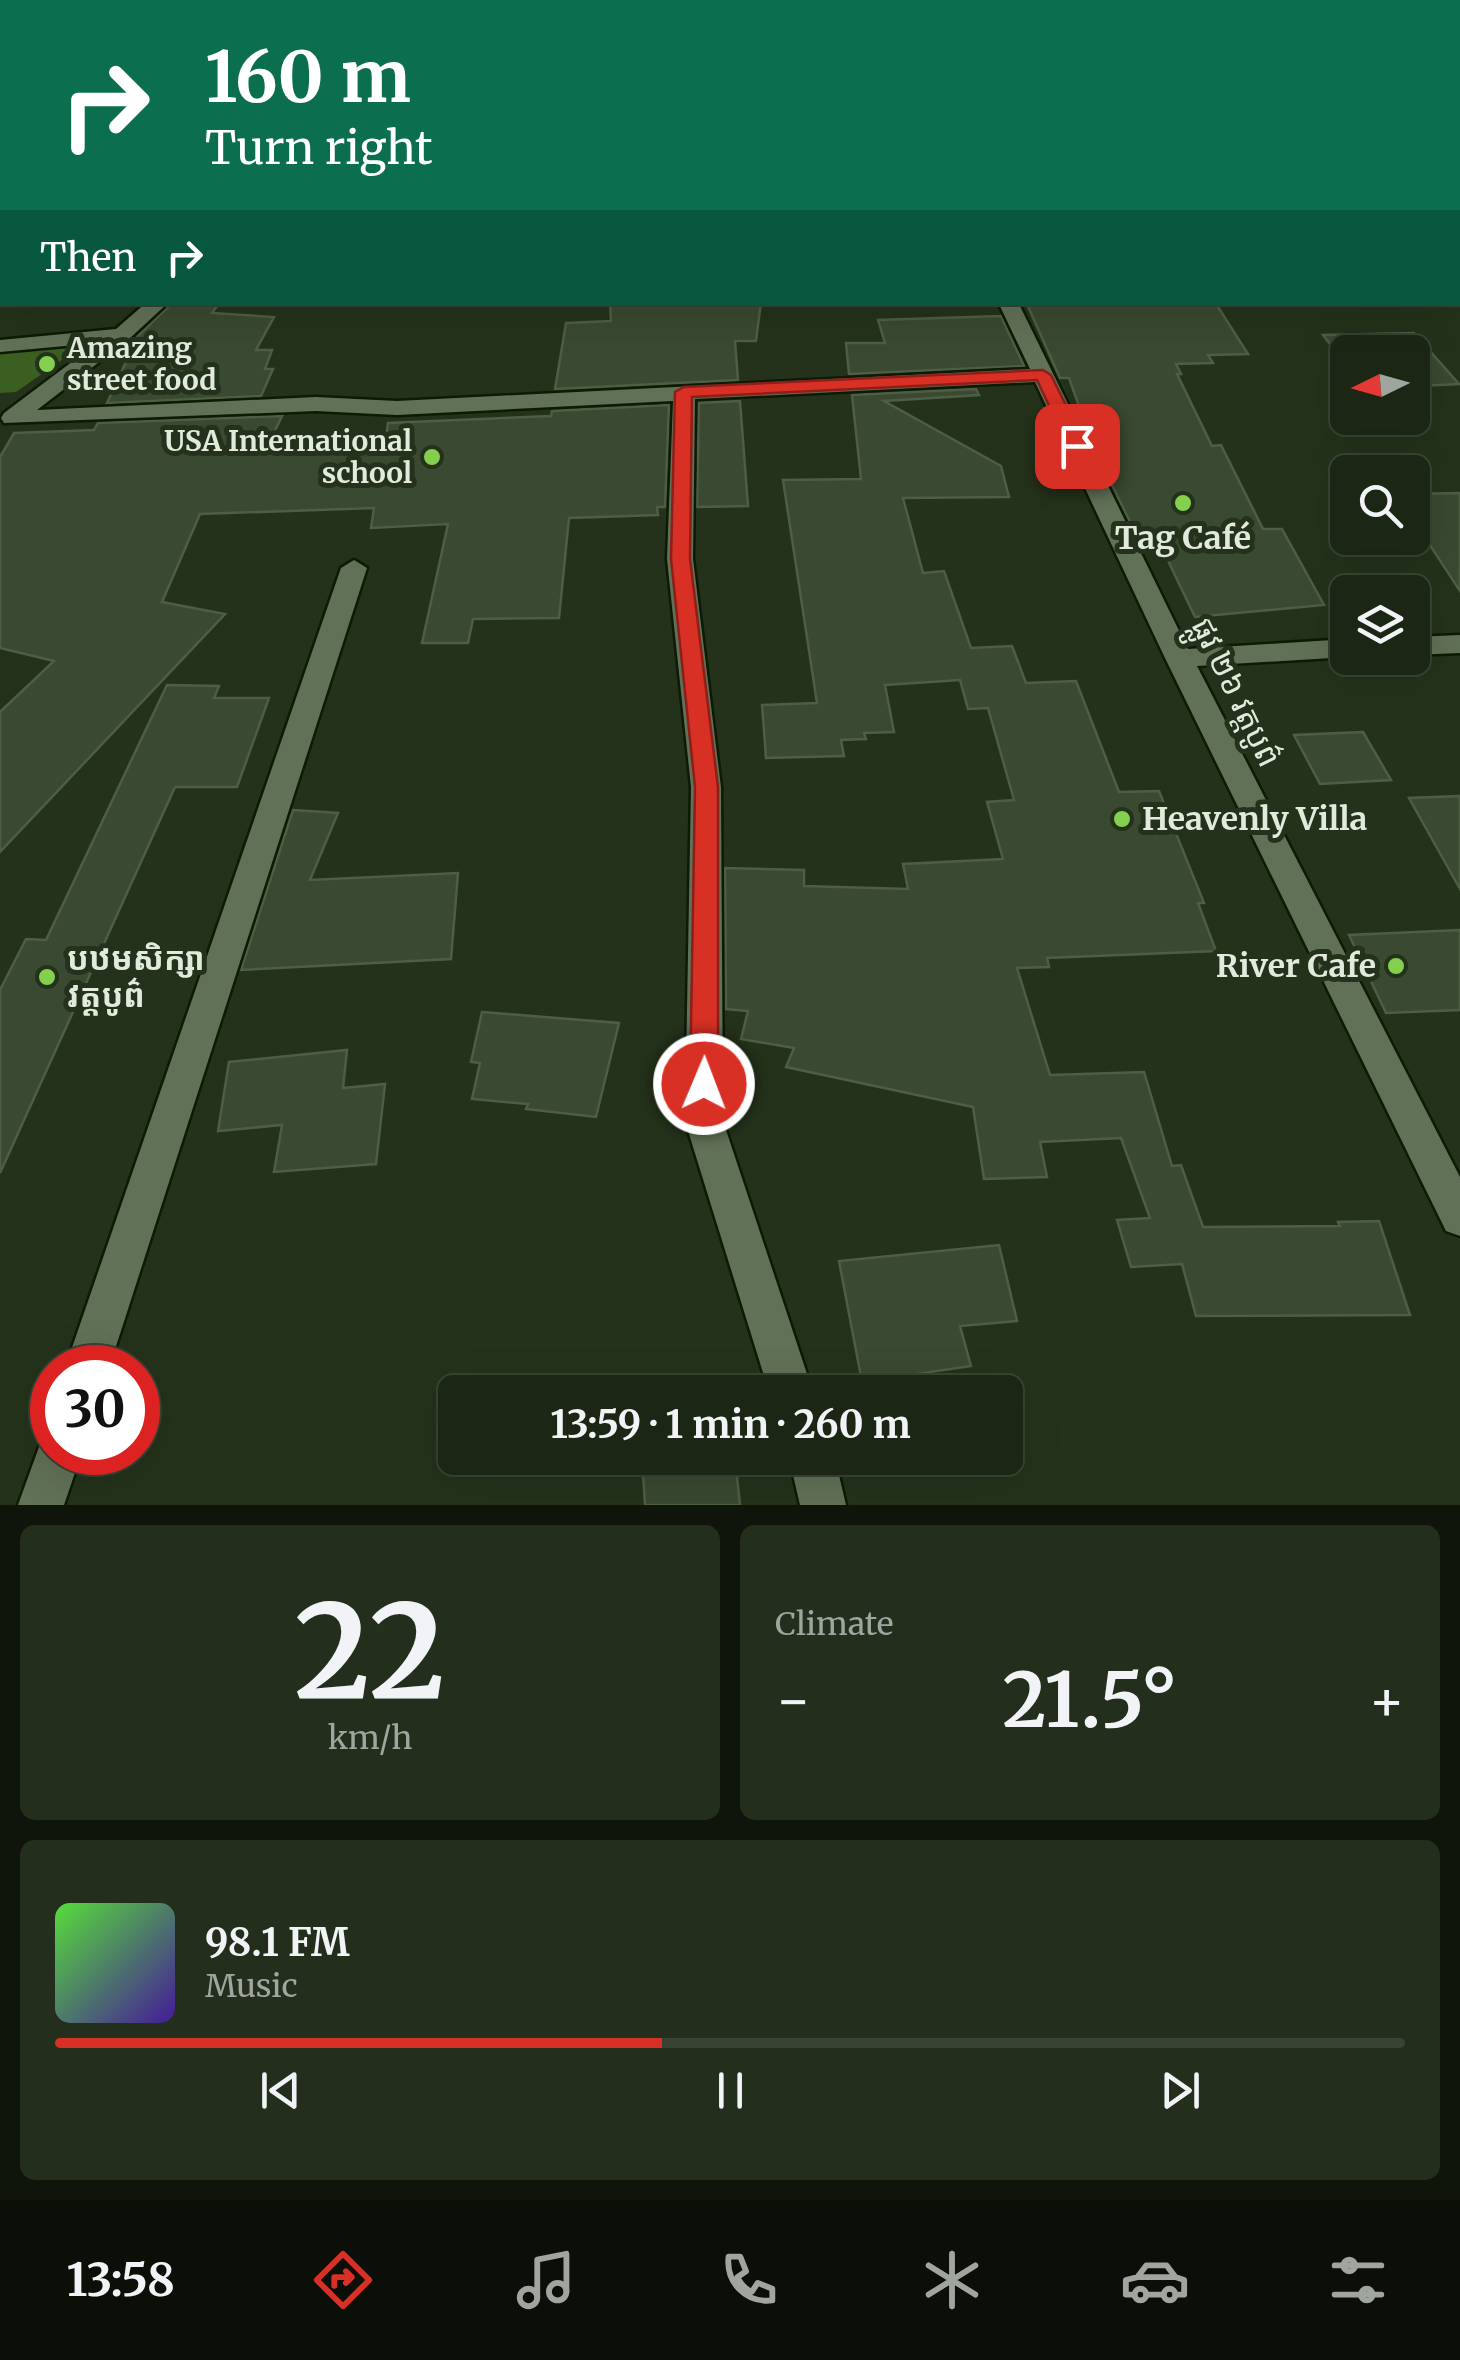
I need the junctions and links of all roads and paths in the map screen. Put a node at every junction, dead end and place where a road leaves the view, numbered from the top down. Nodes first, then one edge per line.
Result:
1 (156, 305) edge
2 (1009, 305) edge
3 (122, 335) junction
4 (0, 346) edge
5 (1043, 375) junction
6 (684, 392) junction
7 (7, 422) edge
8 (354, 568) dead end
9 (1460, 644) edge
10 (1430, 645) edge
11 (1330, 649) edge
12 (1180, 658) junction
13 (1460, 1218) edge
14 (95, 1345) edge
15 (786, 1375) edge
16 (51, 1475) edge
17 (816, 1475) edge
18 (41, 1505) edge
19 (823, 1505) edge

1 - 3 street
2 - 5 street, ផ្លូវ ២៦ វត្តបូព៌
3 - 4 street
3 - 7 street
5 - 6 street
5 - 12 street, ផ្លូវ ២៦ វត្តបូព៌
6 - 7 street
6 - 15 street
8 - 14 street
9 - 10 street
11 - 12 street
12 - 13 street, ផ្លូវ ២៦ វត្តបូព៌
16 - 18 street
17 - 19 street

